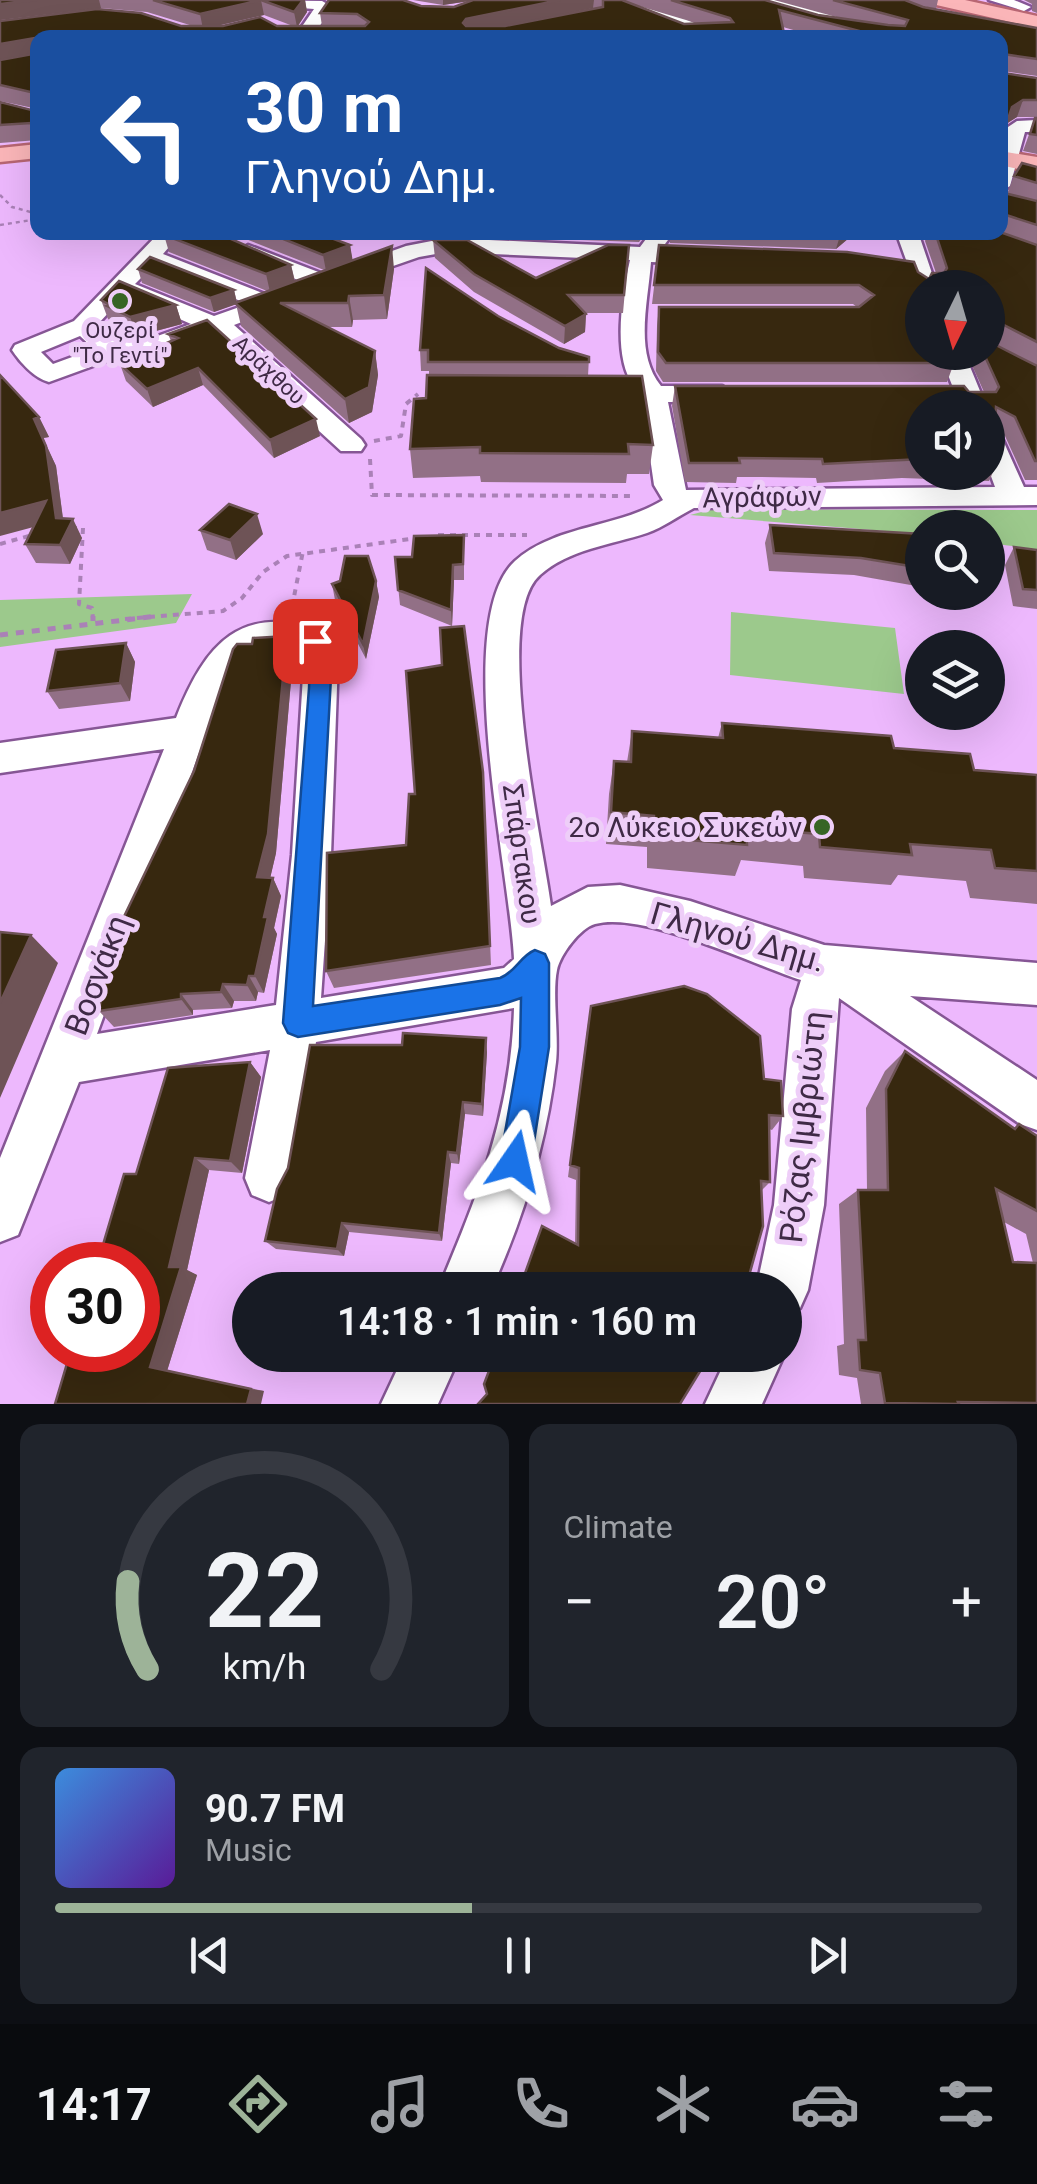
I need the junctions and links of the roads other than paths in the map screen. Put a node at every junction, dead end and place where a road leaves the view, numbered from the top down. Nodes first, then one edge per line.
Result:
1 (251, 0) edge
2 (744, 0) edge
3 (996, 0) edge
4 (623, 3) edge
5 (938, 9) edge
6 (1031, 15) edge
7 (865, 25) edge
8 (301, 30) edge
9 (698, 30) edge
10 (1037, 36) edge
11 (1029, 125) edge
12 (1008, 151) edge
13 (30, 152) edge
14 (0, 156) edge
15 (1008, 161) edge
16 (1008, 163) edge
17 (1037, 165) edge
18 (1037, 180) edge
19 (164, 240) edge
20 (657, 240) edge
21 (908, 240) edge
22 (410, 242) edge
23 (234, 247) edge
24 (643, 255) junction
25 (148, 256) junction
26 (734, 258) edge
27 (913, 270) edge
28 (426, 275) edge
29 (326, 283) junction
30 (122, 286) junction
31 (270, 304) junction
32 (216, 324) junction
33 (83, 326) junction
34 (111, 350) junction
35 (598, 369) dead end
36 (645, 383) junction
37 (575, 394) edge
38 (752, 394) edge
39 (351, 445) road end
40 (1005, 464) edge
41 (1026, 496) edge
42 (676, 499) junction
43 (512, 588) joint
44 (189, 731) junction
45 (0, 758) edge
46 (535, 963) junction
47 (827, 965) junction
48 (1037, 984) edge
49 (298, 1023) junction
50 (64, 1062) junction
51 (1037, 1107) edge
52 (269, 1178) dead end
53 (0, 1217) edge
54 (472, 1272) edge
55 (786, 1272) edge
56 (424, 1372) edge
57 (749, 1372) edge
58 (409, 1404) edge
59 (734, 1404) edge

1 - 8 street
2 - 7 street
3 - 6 street
4 - 9 street
5 - 6 main road
5 - 10 street
11 - 12 street
13 - 14 main road
15 - 17 main road
16 - 18 street
19 - 25 street
20 - 24 street
21 - 27 street
22 - 24 street
22 - 28 street
22 - 29 street
23 - 29 street
24 - 26 street
24 - 36 street
25 - 30 street
25 - 31 street
29 - 31 street
30 - 32 street, Αράχθου
30 - 33 street
31 - 32 street
32 - 34 street
32 - 39 street, Αράχθου
33 - 34 street
33 - 34 street
35 - 36 street
36 - 37 street
36 - 38 street
36 - 42 street
40 - 41 street
41 - 42 street, Αγράφων
42 - 43 street, Αγράφων
43 - 46 street, Σπάρτακου
44 - 45 street
44 - 49 street, Βοσνάκη
44 - 50 street, Βοσνάκη
46 - 47 street, Γληνού Δημ.
46 - 49 street, Γληνού Δημ.
46 - 54 street, Σπάρτακου
47 - 48 street, Γληνού Δημ.
47 - 51 street
47 - 55 street, Ρόζας Ιμβριώτη
49 - 50 street, Γληνού Δημ.
49 - 52 street
50 - 53 street, Βοσνάκη
56 - 58 street
57 - 59 street

